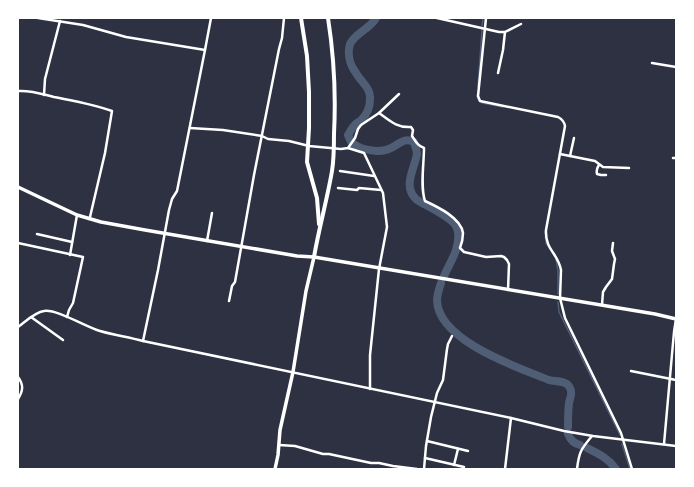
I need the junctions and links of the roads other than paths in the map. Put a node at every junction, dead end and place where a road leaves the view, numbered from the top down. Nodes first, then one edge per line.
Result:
1 (38, 18) edge
2 (211, 18) edge
3 (284, 18) edge
4 (301, 18) edge
5 (328, 18) edge
6 (436, 18) edge
7 (486, 18) edge
8 (60, 21) junction
9 (521, 24) dead end
10 (485, 29) junction
11 (505, 32) junction
12 (205, 50) junction
13 (652, 63) dead end
14 (676, 67) edge
15 (498, 73) dead end
16 (18, 91) edge
17 (399, 94) dead end
18 (44, 95) junction
19 (379, 112) junction
20 (190, 128) junction
21 (262, 136) junction
22 (574, 138) dead end
23 (309, 146) junction
24 (349, 146) junction
25 (334, 148) junction
26 (560, 154) junction
27 (570, 156) junction
28 (599, 165) junction
29 (629, 168) dead end
30 (340, 171) dead end
31 (606, 175) dead end
32 (375, 176) junction
33 (18, 187) edge
34 (338, 188) dead end
35 (382, 190) junction
36 (212, 213) dead end
37 (77, 215) junction
38 (89, 219) junction
39 (319, 228) junction
40 (37, 234) dead end
41 (165, 234) junction
42 (207, 241) junction
43 (72, 242) junction
44 (18, 243) edge
45 (613, 243) dead end
46 (241, 246) junction
47 (70, 254) junction
48 (314, 258) junction
49 (379, 269) junction
50 (508, 290) junction
51 (560, 298) junction
52 (229, 301) dead end
53 (602, 306) junction
54 (31, 317) junction
55 (67, 317) junction
56 (676, 319) edge
57 (18, 327) edge
58 (452, 336) dead end
59 (63, 340) dead end
60 (142, 341) junction
61 (631, 371) dead end
62 (293, 372) junction
63 (18, 377) edge
64 (670, 379) junction
65 (676, 380) edge
66 (370, 389) junction
67 (18, 399) edge
68 (435, 403) junction
69 (511, 418) junction
70 (592, 436) junction
71 (624, 440) junction
72 (427, 441) junction
73 (664, 444) junction
74 (279, 445) junction
75 (676, 446) edge
76 (458, 449) junction
77 (468, 451) dead end
78 (425, 458) junction
79 (454, 465) junction
80 (464, 467) dead end
81 (275, 469) edge
82 (417, 469) edge
83 (424, 469) edge
84 (505, 469) edge
85 (577, 469) edge
86 (632, 469) edge

1 - 8 street
2 - 12 street
3 - 21 street
4 - 23 main road
5 - 25 main road
6 - 10 street
7 - 10 street
8 - 12 street
8 - 18 street
9 - 11 street
10 - 11 street
10 - 26 street
11 - 15 street
12 - 20 street
13 - 14 street
16 - 18 street
17 - 19 street
18 - 38 street
19 - 24 street
19 - 50 street
20 - 21 street
20 - 41 street
21 - 23 street
21 - 46 street
22 - 27 street
23 - 25 street
23 - 39 main road
24 - 25 street
24 - 32 street
25 - 39 main road
26 - 27 street
26 - 51 street
27 - 28 street
28 - 29 street
28 - 31 street
30 - 32 street
32 - 35 street
33 - 37 main road
34 - 35 street
35 - 49 street
36 - 42 street
37 - 38 main road
37 - 43 street
38 - 41 main road
39 - 48 main road
40 - 43 street
41 - 42 main road
41 - 60 street
42 - 46 main road
43 - 47 street
44 - 47 street
45 - 53 street
46 - 48 main road
46 - 52 street
47 - 55 street
48 - 49 main road
48 - 62 main road
49 - 50 main road
49 - 66 street
50 - 51 main road
51 - 53 main road
51 - 71 street
53 - 56 main road
54 - 55 street
54 - 57 street
54 - 59 street
55 - 60 street
56 - 64 street
58 - 68 street
60 - 62 street
61 - 64 street
62 - 66 street
62 - 74 main road
63 - 67 street
64 - 65 street
64 - 73 street
66 - 68 street
68 - 69 street
68 - 72 street
69 - 70 street
69 - 84 street
70 - 71 street
70 - 85 street
71 - 73 street
71 - 86 street
72 - 76 street
72 - 78 street
73 - 75 street
74 - 81 main road
74 - 82 street
76 - 77 street
76 - 79 street
78 - 79 street
78 - 83 street
79 - 80 street

